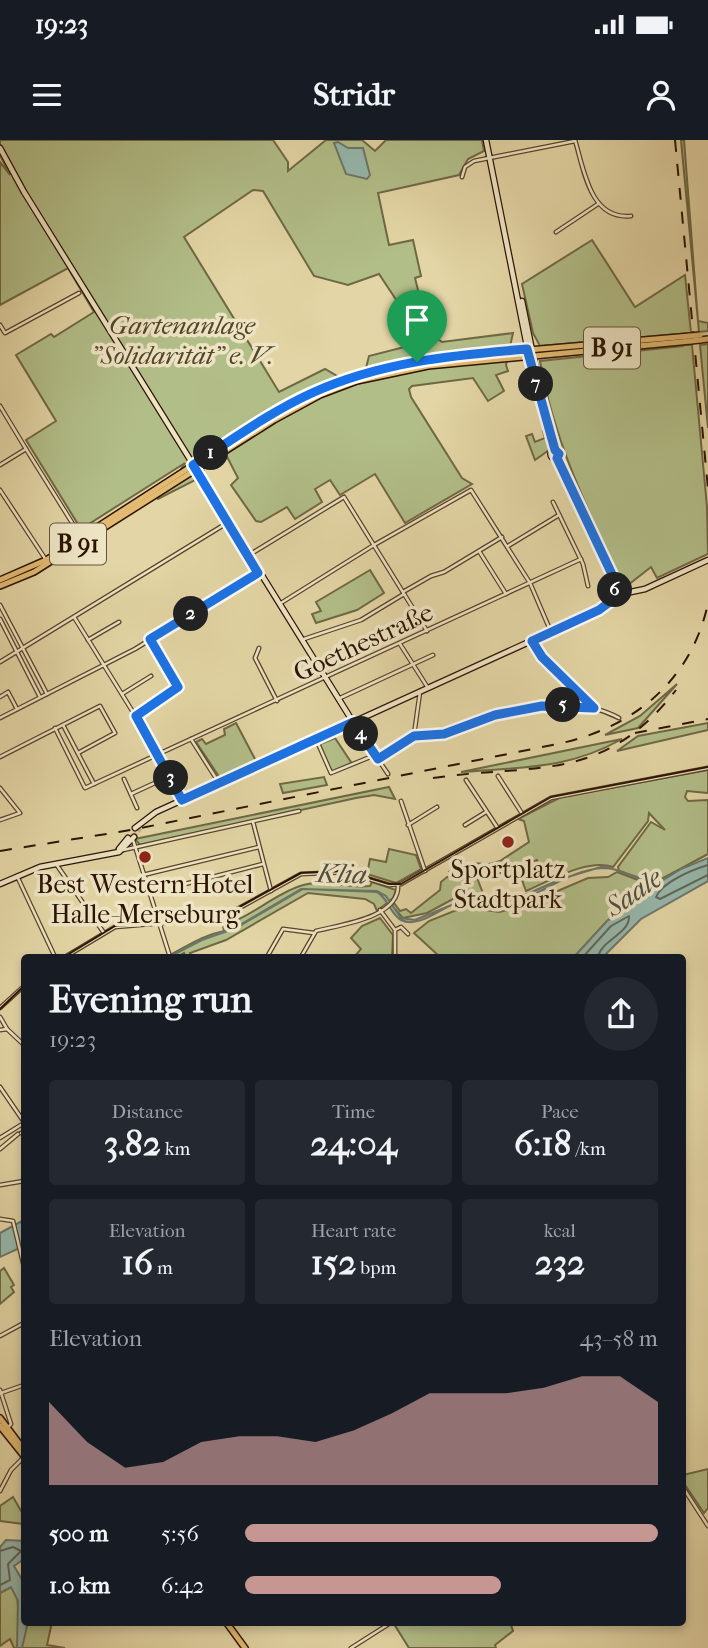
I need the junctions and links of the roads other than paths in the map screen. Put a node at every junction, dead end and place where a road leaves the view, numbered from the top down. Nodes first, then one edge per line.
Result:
1 (486, 140) edge
2 (575, 140) edge
3 (0, 148) edge
4 (489, 157) junction
5 (462, 177) dead end
6 (598, 204) junction
7 (631, 216) dead end
8 (556, 232) dead end
9 (79, 293) dead end
10 (0, 325) edge
11 (708, 334) edge
12 (700, 337) junction
13 (708, 339) edge
14 (531, 353) junction
15 (0, 406) edge
16 (26, 449) junction
17 (0, 465) edge
18 (194, 467) junction
19 (0, 490) edge
20 (2, 497) edge
21 (553, 502) dead end
22 (559, 515) junction
23 (226, 523) junction
24 (81, 537) junction
25 (502, 537) junction
26 (374, 545) junction
27 (508, 546) junction
28 (479, 551) junction
29 (247, 556) junction
30 (581, 559) junction
31 (46, 560) junction
32 (708, 561) edge
33 (258, 573) junction
34 (0, 583) edge
35 (530, 583) junction
36 (588, 586) dead end
37 (618, 587) junction
38 (403, 593) junction
39 (626, 593) junction
40 (506, 594) junction
41 (615, 598) junction
42 (0, 605) edge
43 (278, 605) junction
44 (74, 617) junction
45 (0, 620) edge
46 (119, 622) dead end
47 (1, 625) edge
48 (427, 631) junction
49 (551, 632) junction
50 (150, 639) junction
51 (88, 640) junction
52 (301, 641) junction
53 (532, 641) junction
54 (400, 644) junction
55 (23, 647) junction
56 (259, 648) dead end
57 (17, 651) junction
58 (433, 655) dead end
59 (0, 662) edge
60 (104, 665) junction
61 (414, 665) junction
62 (151, 676) dead end
63 (326, 680) junction
64 (428, 688) junction
65 (420, 692) junction
66 (47, 694) junction
67 (122, 694) junction
68 (0, 697) edge
69 (40, 697) junction
70 (338, 699) junction
71 (277, 701) junction
72 (594, 708) junction
73 (17, 709) junction
74 (136, 716) junction
75 (0, 718) edge
76 (619, 718) dead end
77 (353, 722) junction
78 (63, 724) junction
79 (55, 728) junction
80 (414, 736) junction
81 (191, 739) junction
82 (316, 739) junction
83 (78, 753) junction
84 (159, 754) junction
85 (375, 755) junction
86 (0, 757) edge
87 (378, 759) junction
88 (708, 768) edge
89 (388, 774) dead end
90 (122, 775) junction
91 (170, 776) junction
92 (498, 776) dead end
93 (466, 780) dead end
94 (219, 783) junction
95 (94, 784) junction
96 (1, 791) edge
97 (131, 794) junction
98 (182, 800) junction
99 (401, 801) dead end
100 (437, 807) dead end
101 (137, 808) dead end
102 (299, 811) dead end
103 (487, 811) junction
104 (522, 813) junction
105 (0, 820) edge
106 (253, 821) junction
107 (408, 825) junction
108 (465, 825) dead end
109 (140, 826) tunnel mouth
110 (497, 827) junction
111 (131, 838) junction
112 (259, 847) junction
113 (135, 848) junction
114 (122, 850) junction
115 (116, 852) junction
116 (56, 864) junction
117 (263, 864) junction
118 (425, 871) junction
119 (142, 875) junction
120 (18, 876) junction
121 (0, 884) edge
122 (398, 885) junction
123 (147, 890) junction
124 (271, 891) junction
125 (380, 910) junction
126 (158, 924) junction
127 (395, 930) junction
128 (104, 933) junction
129 (314, 933) junction
130 (408, 934) dead end
131 (54, 954) edge
132 (70, 954) edge
133 (168, 954) edge
134 (269, 954) edge
135 (303, 954) edge
136 (395, 954) edge
137 (21, 989) edge
138 (0, 1008) edge
139 (0, 1017) edge
140 (7, 1029) junction
141 (0, 1030) edge
142 (21, 1042) edge
143 (0, 1087) edge
144 (21, 1117) edge
145 (20, 1133) edge
146 (0, 1138) edge
147 (0, 1149) edge
148 (21, 1182) edge
149 (0, 1185) edge
150 (0, 1219) edge
151 (21, 1249) edge
152 (21, 1325) edge
153 (0, 1336) edge
154 (21, 1386) edge
155 (1, 1392) edge
156 (0, 1418) edge
157 (0, 1426) edge
158 (7, 1429) junction
159 (21, 1446) edge
160 (21, 1452) edge
161 (21, 1459) edge
162 (0, 1491) edge
163 (686, 1492) edge
164 (708, 1526) edge
165 (229, 1626) edge
166 (386, 1626) edge
167 (244, 1648) edge
168 (351, 1648) edge

1 - 4 main road
2 - 4 street
2 - 6 street
3 - 18 main road
4 - 5 street
4 - 14 main road
6 - 7 street
6 - 8 street
9 - 10 street
11 - 12 main road, B 91
12 - 13 main road, B 91
12 - 14 main road, B 91, bridge
14 - 18 main road, B 91
14 - 37 main road
15 - 16 street
16 - 17 street
16 - 24 street
18 - 23 main road
18 - 24 main road, B 91
18 - 34 main road, B 91
19 - 20 street
20 - 31 street
21 - 22 street
22 - 27 street
22 - 30 street
23 - 29 main road
23 - 44 street
24 - 31 main road, B 91
25 - 26 street
25 - 27 street
25 - 28 street
26 - 29 street
26 - 38 street
26 - 43 street
27 - 35 street
28 - 38 street
28 - 40 street
29 - 33 main road
30 - 35 street, Goethestraße
30 - 36 street
31 - 34 main road, B 91
32 - 39 main road
33 - 43 main road
33 - 50 street
35 - 40 street, Goethestraße
35 - 49 street
37 - 39 main road
37 - 41 main road
38 - 48 street
38 - 52 street
39 - 41 main road
40 - 48 street, Goethestraße
41 - 49 main road
42 - 55 street
43 - 52 main road
44 - 51 street
44 - 55 street
45 - 47 street
46 - 51 street
47 - 57 street
48 - 54 street, Goethestraße
49 - 53 main road
50 - 60 street
50 - 74 street
51 - 60 street
52 - 63 main road
53 - 64 main road
53 - 72 street
54 - 61 street
54 - 63 street, Goethestraße
55 - 57 street
55 - 66 street
56 - 71 street
57 - 59 street
57 - 69 street
58 - 61 street
60 - 66 street
60 - 67 street
61 - 64 street
61 - 70 street
62 - 67 street
63 - 70 main road
63 - 71 street, Goethestraße
64 - 65 main road
65 - 77 main road
65 - 80 street
66 - 69 street
67 - 74 street
68 - 73 street
69 - 73 street
70 - 77 main road
71 - 81 street, Goethestraße
72 - 76 street
72 - 80 street
73 - 75 street
74 - 84 street
77 - 82 main road
77 - 85 street
78 - 79 street
78 - 83 street
78 - 83 street
79 - 86 street
79 - 95 street, Goethestraße
80 - 87 street
81 - 84 street, Goethestraße
81 - 94 street
82 - 85 street
82 - 94 main road
83 - 95 street
84 - 90 street, Goethestraße
84 - 91 street
85 - 87 street
87 - 89 street
88 - 104 street
90 - 95 street, Goethestraße
90 - 97 street
91 - 97 street
91 - 98 street
92 - 104 street
93 - 103 street
94 - 98 main road
96 - 105 street
97 - 101 street
98 - 109 main road
99 - 107 street
100 - 107 street
102 - 106 street
103 - 108 street
103 - 110 street
104 - 110 street
106 - 112 street
106 - 113 street
107 - 118 street
110 - 118 street
111 - 113 street
111 - 114 main road
111 - 115 main road
112 - 117 street
112 - 119 street
113 - 114 street
113 - 119 street
114 - 115 main road
115 - 116 main road
116 - 120 main road
116 - 128 street
117 - 123 street
117 - 124 street
118 - 122 street
119 - 123 street
120 - 121 main road
120 - 131 street
122 - 124 street
122 - 125 street
123 - 126 street
124 - 126 street
125 - 127 street
125 - 129 street
126 - 128 street
126 - 133 street
127 - 130 street
127 - 136 street
128 - 132 street
129 - 134 street
129 - 135 street
137 - 138 street
139 - 140 street
140 - 141 street
140 - 142 street
143 - 144 street
145 - 146 street
145 - 147 street
148 - 149 street
150 - 151 street
152 - 153 street
154 - 155 street
155 - 158 street
156 - 158 main road
157 - 160 main road
158 - 159 main road
161 - 162 street
163 - 164 street
165 - 167 main road
166 - 168 street

